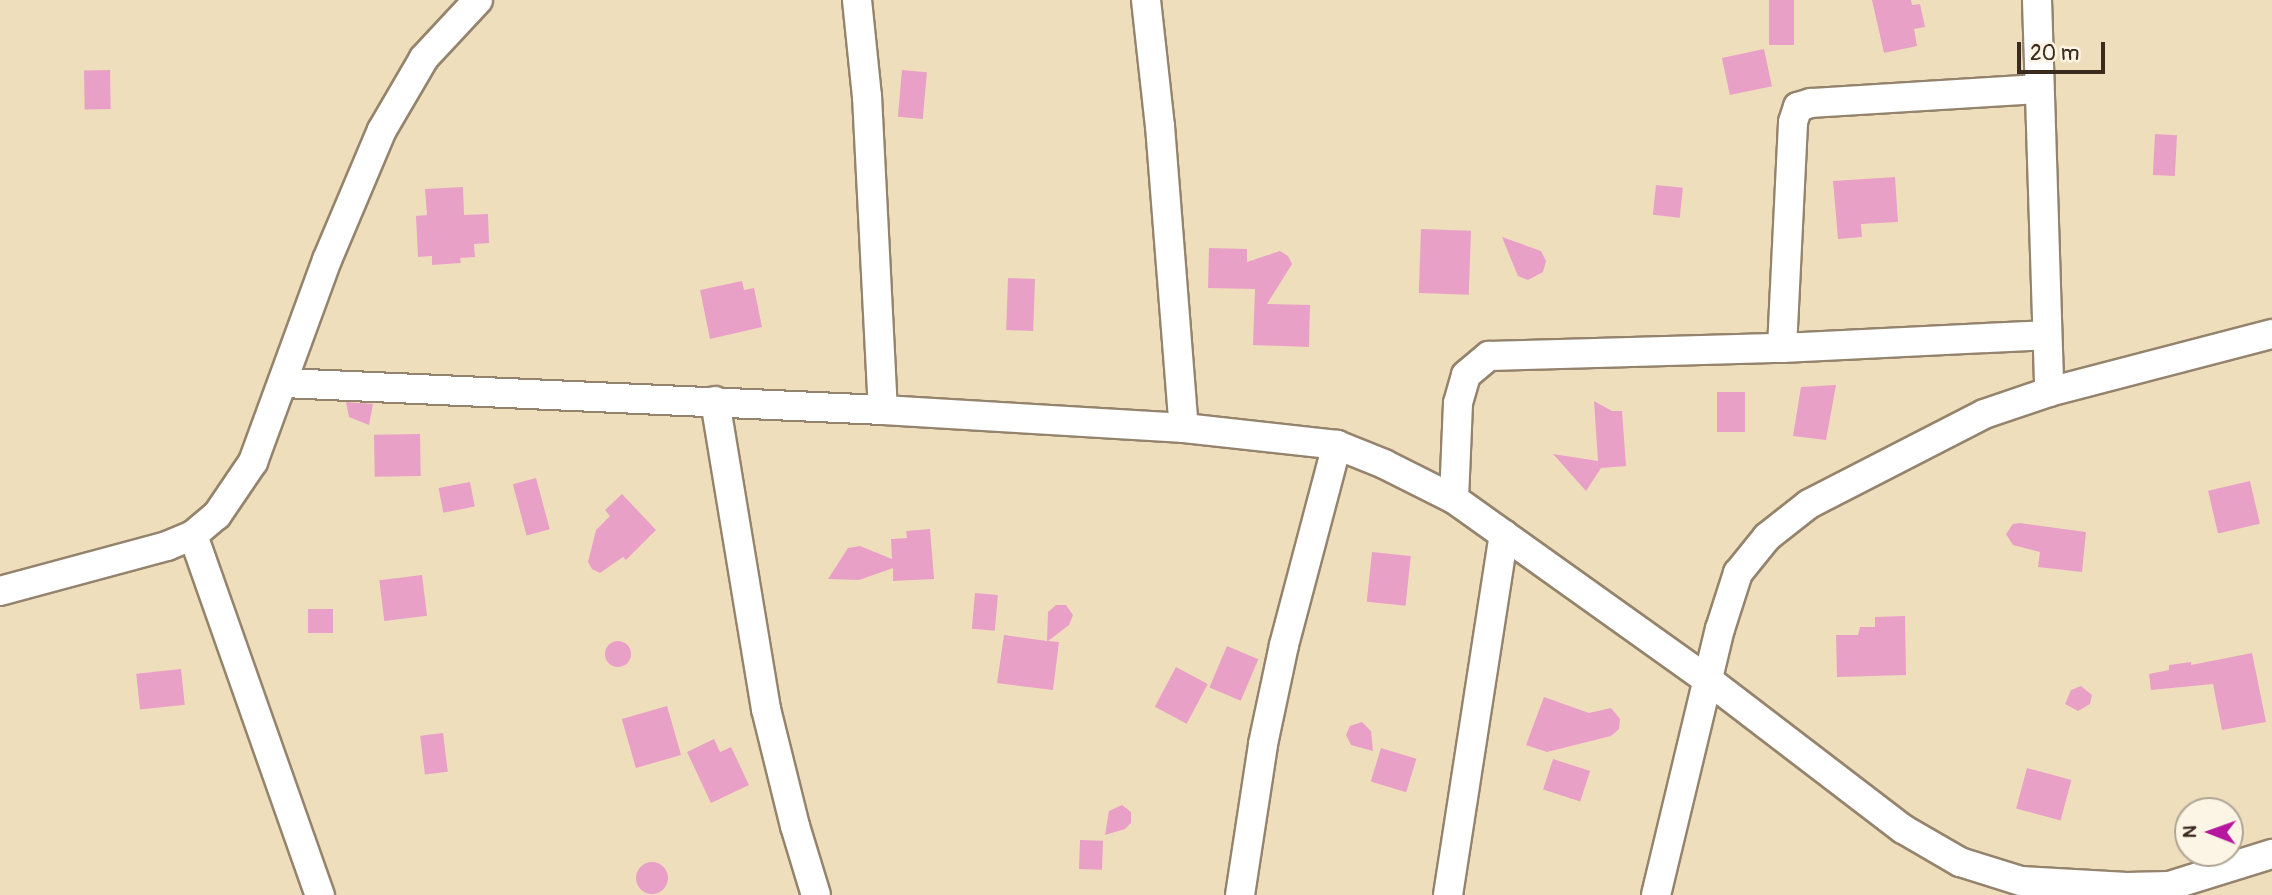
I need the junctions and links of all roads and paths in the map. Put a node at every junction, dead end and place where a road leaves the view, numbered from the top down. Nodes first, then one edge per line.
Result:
1 (478, 0) edge
2 (858, 0) edge
3 (1146, 0) edge
4 (2037, 0) edge
5 (2037, 89) junction
6 (2272, 334) edge
7 (2045, 335) junction
8 (1782, 348) junction
9 (284, 383) junction
10 (2049, 392) junction
11 (715, 401) junction
12 (883, 410) junction
13 (1184, 428) junction
14 (1337, 445) junction
15 (1454, 499) junction
16 (1504, 534) junction
17 (193, 535) junction
18 (0, 591) edge
19 (1708, 680) junction
20 (2272, 854) edge
21 (320, 895) edge
22 (816, 895) edge
23 (1240, 895) edge
24 (1448, 895) edge
25 (1656, 895) edge

1 - 9 street
2 - 12 street
3 - 13 street
4 - 5 street
5 - 7 street
5 - 8 street
6 - 10 street
7 - 8 street
7 - 10 street
8 - 15 street
9 - 11 street
9 - 17 street
10 - 19 street
11 - 12 street
11 - 22 street
12 - 13 street
13 - 14 street
14 - 15 street
14 - 23 street
15 - 16 street
16 - 19 street
16 - 24 street
17 - 18 street
17 - 21 street
19 - 20 street
19 - 25 street

